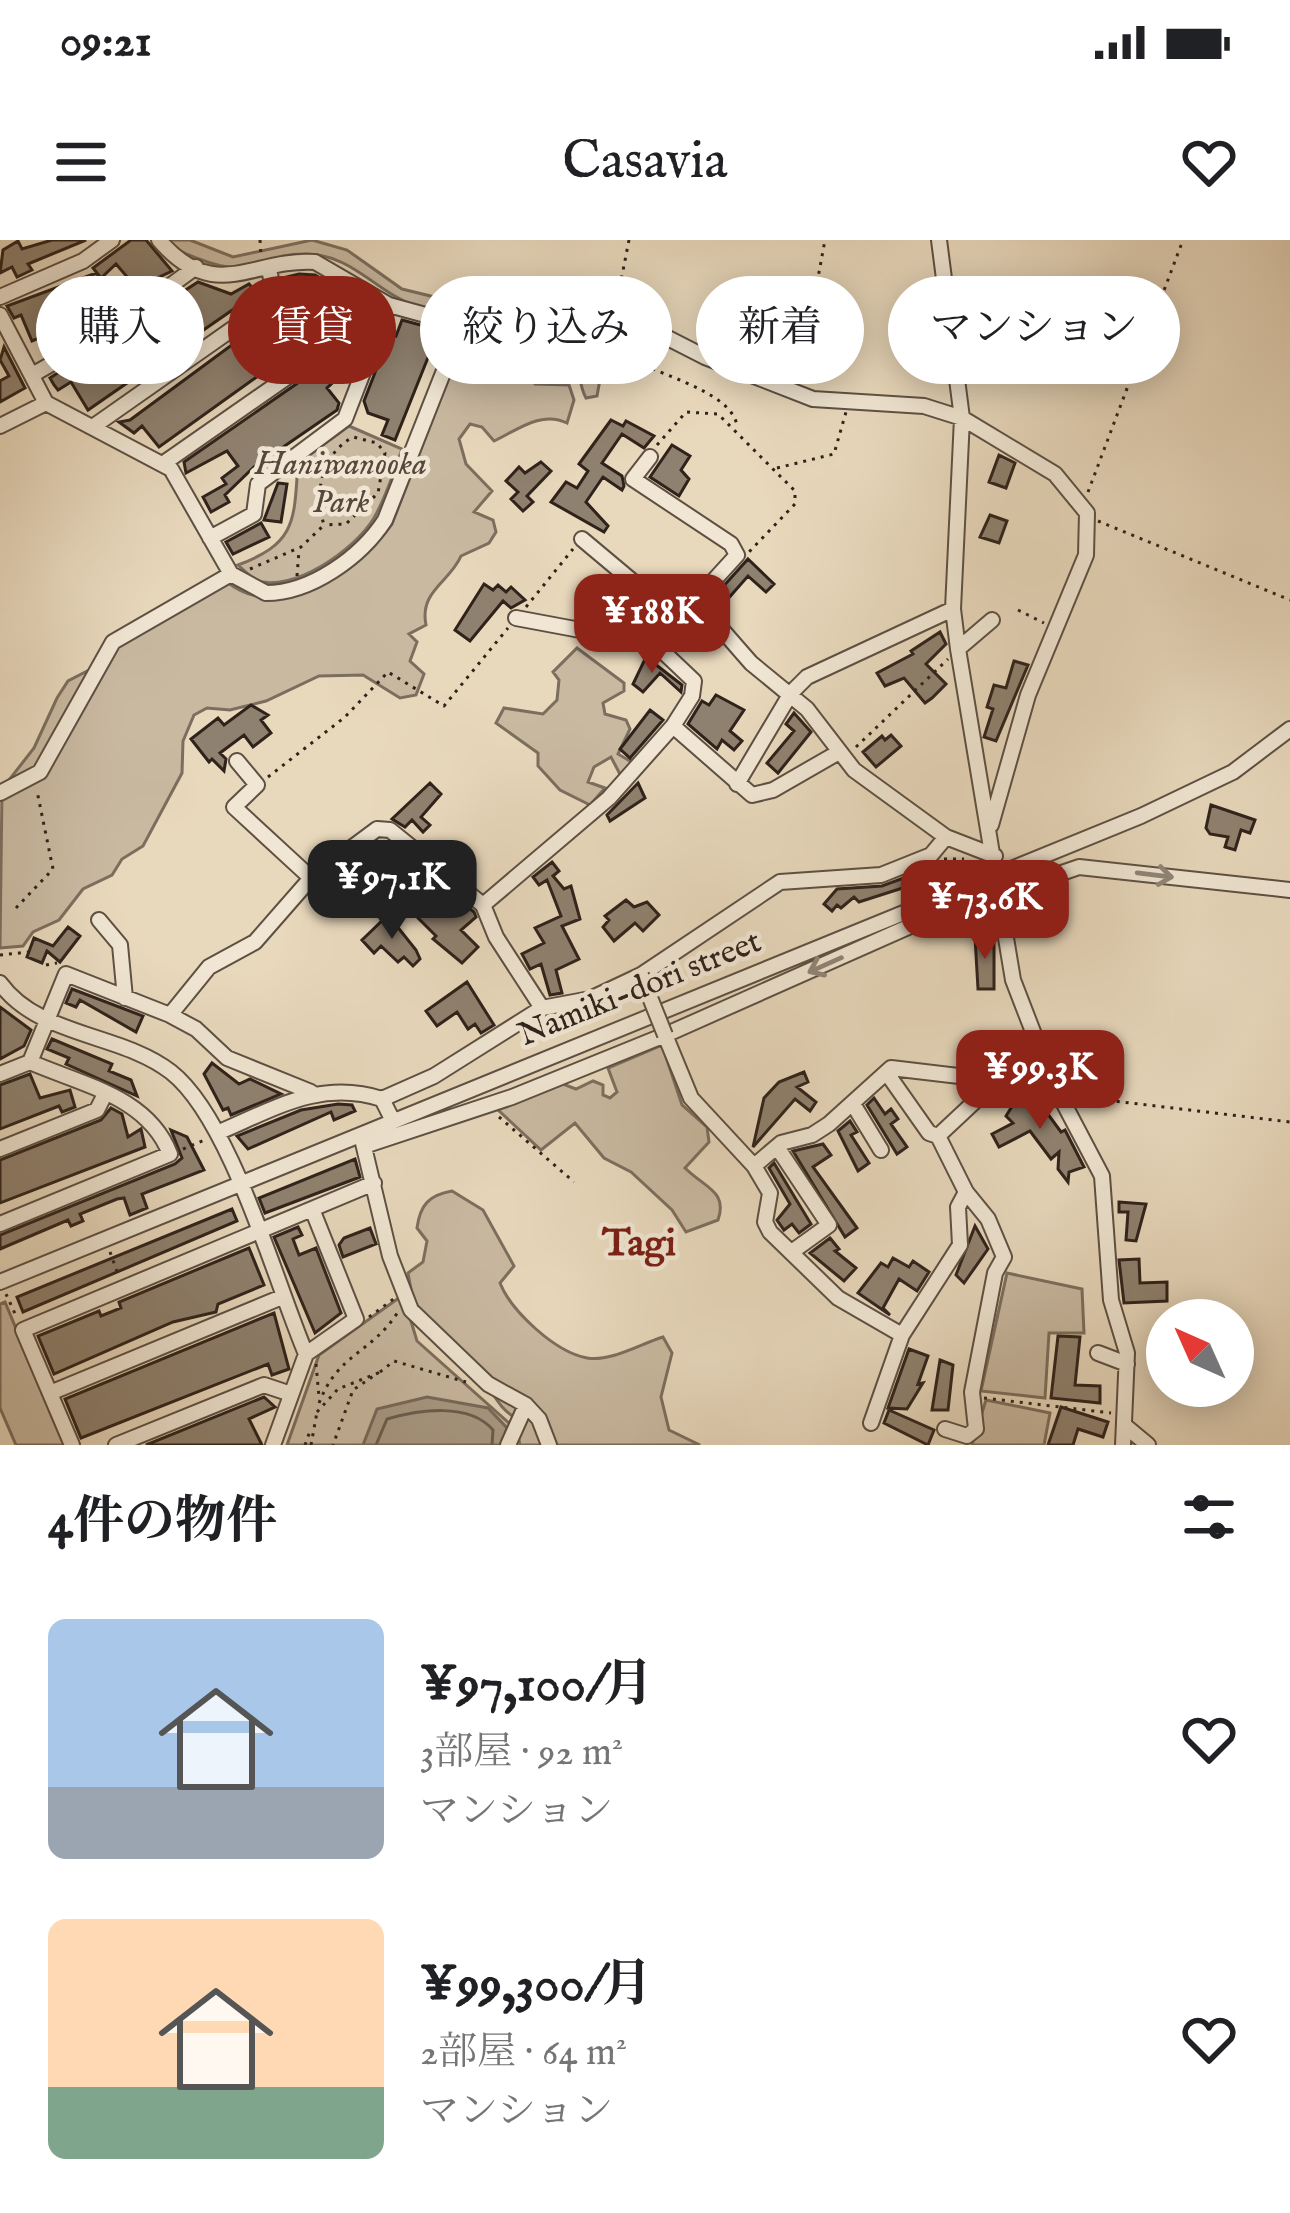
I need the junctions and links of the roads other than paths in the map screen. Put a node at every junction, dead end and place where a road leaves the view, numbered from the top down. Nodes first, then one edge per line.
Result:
1 (112, 240) edge
2 (159, 240) edge
3 (939, 240) edge
4 (196, 266) junction
5 (263, 268) junction
6 (339, 276) edge
7 (0, 297) edge
8 (0, 315) edge
9 (5, 336) edge
10 (672, 340) edge
11 (32, 375) junction
12 (277, 384) edge
13 (358, 384) edge
14 (439, 384) edge
15 (46, 403) junction
16 (962, 418) junction
17 (0, 425) edge
18 (94, 426) junction
19 (650, 457) road end
20 (164, 463) junction
21 (210, 538) junction
22 (582, 539) road end
23 (231, 574) junction
24 (696, 601) junction
25 (953, 609) junction
26 (675, 617) junction
27 (516, 618) road end
28 (992, 620) dead end
29 (655, 644) junction
30 (958, 649) junction
31 (791, 693) junction
32 (673, 726) junction
33 (1290, 729) edge
34 (841, 754) junction
35 (237, 761) dead end
36 (737, 784) junction
37 (0, 794) edge
38 (991, 825) junction
39 (946, 837) junction
40 (996, 864) junction
41 (311, 878) junction
42 (1289, 888) edge
43 (1001, 894) junction
44 (483, 905) junction
45 (99, 920) dead end
46 (641, 975) junction
47 (1, 987) edge
48 (125, 998) junction
49 (542, 1008) junction
50 (170, 1015) junction
51 (47, 1019) junction
52 (665, 1035) junction
53 (31, 1061) junction
54 (891, 1068) junction
55 (0, 1074) edge
56 (1052, 1081) junction
57 (1026, 1084) junction
58 (311, 1092) junction
59 (105, 1094) junction
60 (382, 1099) junction
61 (853, 1104) junction
62 (392, 1119) junction
63 (212, 1136) junction
64 (938, 1136) junction
65 (362, 1140) junction
66 (777, 1147) junction
67 (0, 1149) edge
68 (881, 1150) dead end
69 (754, 1166) junction
70 (374, 1183) junction
71 (237, 1184) junction
72 (966, 1192) junction
73 (312, 1209) junction
74 (0, 1225) edge
75 (258, 1232) junction
76 (793, 1251) junction
77 (3, 1288) edge
78 (282, 1297) junction
79 (902, 1335) junction
80 (1097, 1353) dead end
81 (311, 1356) junction
82 (1127, 1364) junction
83 (50, 1393) junction
84 (291, 1394) junction
85 (526, 1406) junction
86 (1125, 1420) junction
87 (871, 1423) dead end
88 (945, 1429) dead end
89 (72, 1445) edge
90 (116, 1445) edge
91 (273, 1445) edge
92 (508, 1445) edge
93 (549, 1445) edge
94 (1123, 1445) edge
95 (1148, 1445) edge

1 - 7 street
2 - 4 street
3 - 16 street
4 - 5 street
4 - 11 street
5 - 6 street
5 - 18 street
8 - 9 street
9 - 11 street
10 - 16 street
11 - 15 street
12 - 20 street
13 - 21 street
14 - 23 street
15 - 17 street
15 - 18 street
16 - 25 street
16 - 38 street
18 - 20 street
19 - 24 street
20 - 21 street
21 - 23 street
22 - 26 street
23 - 37 street
24 - 26 street
24 - 31 street
25 - 30 street
25 - 31 street
26 - 29 street
27 - 29 street
28 - 30 street
29 - 32 street
30 - 38 street
31 - 34 street
31 - 36 street
32 - 36 street
32 - 44 street
33 - 40 street, Namiki-dori street
34 - 36 street
34 - 39 street
35 - 41 street
38 - 40 street
39 - 40 street
39 - 46 street
40 - 43 street
40 -> 52 street
40 - 62 street, Namiki-dori street
41 - 44 street
41 - 50 street
43 -> 42 street
43 - 56 street
44 - 49 street
45 - 48 street
46 - 49 street
46 - 52 street, bridge
47 - 51 street
48 - 50 street
48 - 51 street
49 - 60 street
50 - 58 street
51 - 53 street
51 - 63 street
52 - 65 street
52 - 69 street
53 - 55 street
53 - 59 street
54 - 57 street
54 - 61 street
54 - 64 street
56 - 57 street
56 - 82 street
57 - 64 street
58 - 60 street
58 - 63 street
59 - 67 street
59 - 74 street
60 - 62 street
61 - 66 street
61 - 68 street
62 - 65 street, Namiki-dori street
63 - 71 street
64 - 72 street
65 - 70 street
65 - 71 street, Namiki-dori street
66 - 69 street
66 - 76 street
69 - 76 street
70 - 73 street
70 - 85 street
71 - 75 street
71 - 77 street, Namiki-dori street
72 - 79 street
72 - 88 street
73 - 75 street
73 - 81 street
75 - 78 street
75 - 83 street
76 - 79 street
78 - 81 street
78 - 83 street
79 - 87 street
80 - 82 street
81 - 84 street
82 - 86 street
83 - 89 street
84 - 90 street
84 - 91 street
85 - 92 street
85 - 93 street
86 - 94 street
86 - 95 street

